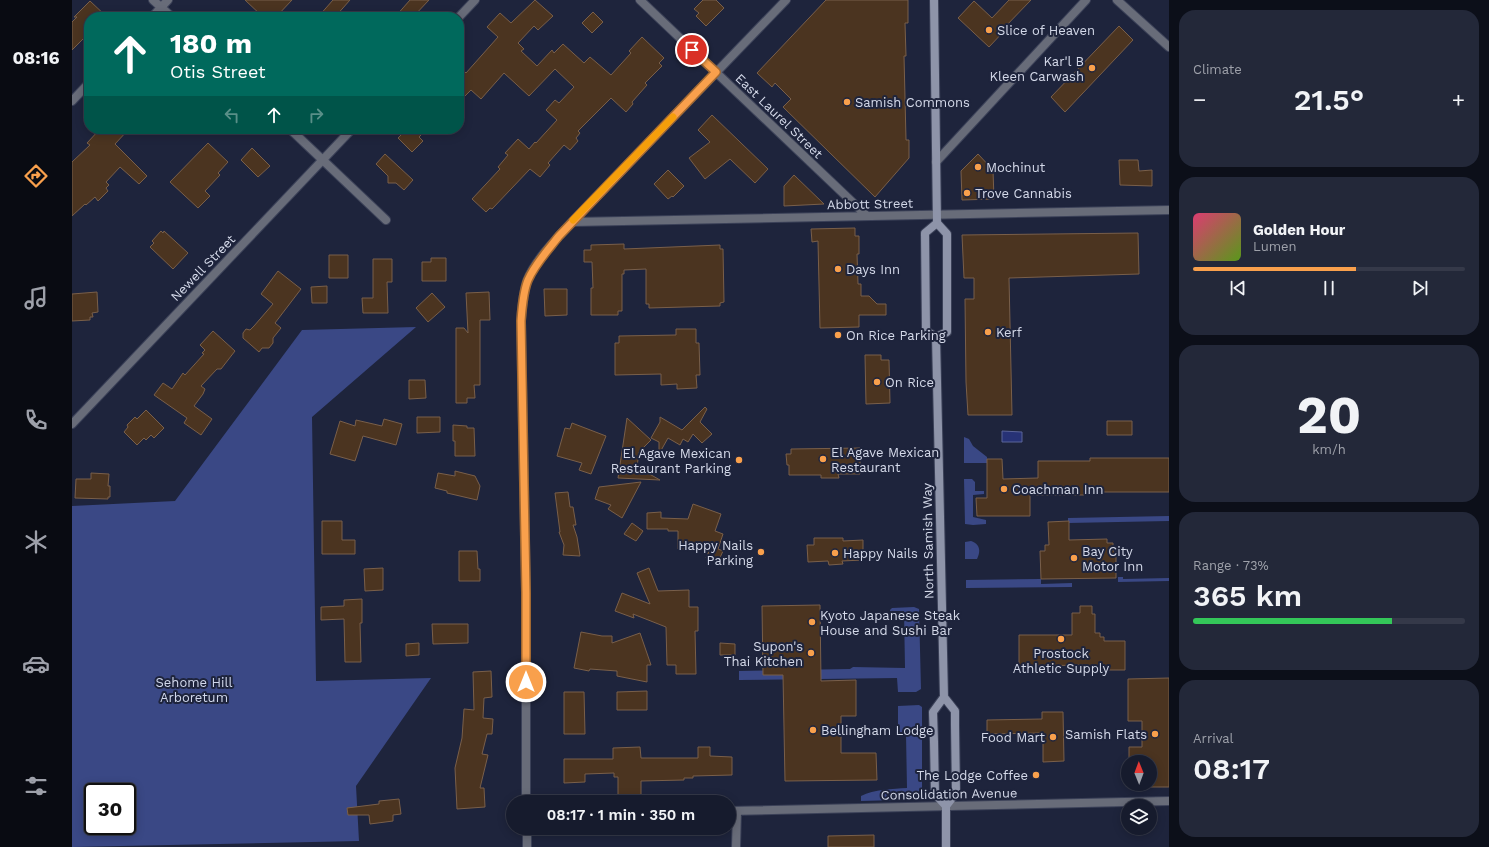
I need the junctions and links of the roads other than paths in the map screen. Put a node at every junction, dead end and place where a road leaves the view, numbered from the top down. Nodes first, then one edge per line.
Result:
1 (154, 0) edge
2 (168, 0) edge
3 (475, 0) edge
4 (640, 0) edge
5 (786, 0) edge
6 (934, 0) edge
7 (1086, 0) edge
8 (1118, 0) edge
9 (161, 7) junction
10 (156, 12) edge
11 (166, 12) edge
12 (463, 12) edge
13 (1169, 47) edge
14 (716, 72) junction
15 (84, 88) edge
16 (72, 101) edge
17 (295, 134) edge
18 (347, 134) edge
19 (323, 160) junction
20 (936, 162) junction
21 (1169, 210) edge
22 (867, 216) junction
23 (937, 219) junction
24 (386, 220) dead end
25 (572, 222) junction
26 (936, 337) junction
27 (72, 424) edge
28 (944, 697) junction
29 (526, 795) edge
30 (1169, 801) edge
31 (946, 806) junction
32 (736, 811) edge
33 (527, 835) edge
34 (735, 835) edge
35 (527, 847) edge
36 (736, 847) edge
37 (946, 847) edge

1 - 9 street
2 - 9 street
3 - 12 street
4 - 14 street, East Laurel Street
5 - 14 street
6 - 20 main road
7 - 20 street
8 - 13 street
9 - 10 street
9 - 11 street
14 - 22 street, East Laurel Street
14 - 25 street
15 - 16 street
17 - 19 street
18 - 19 street, Newell Street
19 - 24 street
19 - 27 street, Newell Street
20 - 23 main road
21 - 23 street, Abbott Street
22 - 23 street, Abbott Street
22 - 25 street, Abbott Street
23 - 26 main road
23 - 26 main road
25 - 29 street
26 - 28 main road, North Samish Way
28 - 31 main road
28 - 31 main road
30 - 31 street, Consolidation Avenue
31 - 32 street, Consolidation Avenue
31 - 37 main road
33 - 35 street
34 - 36 street

